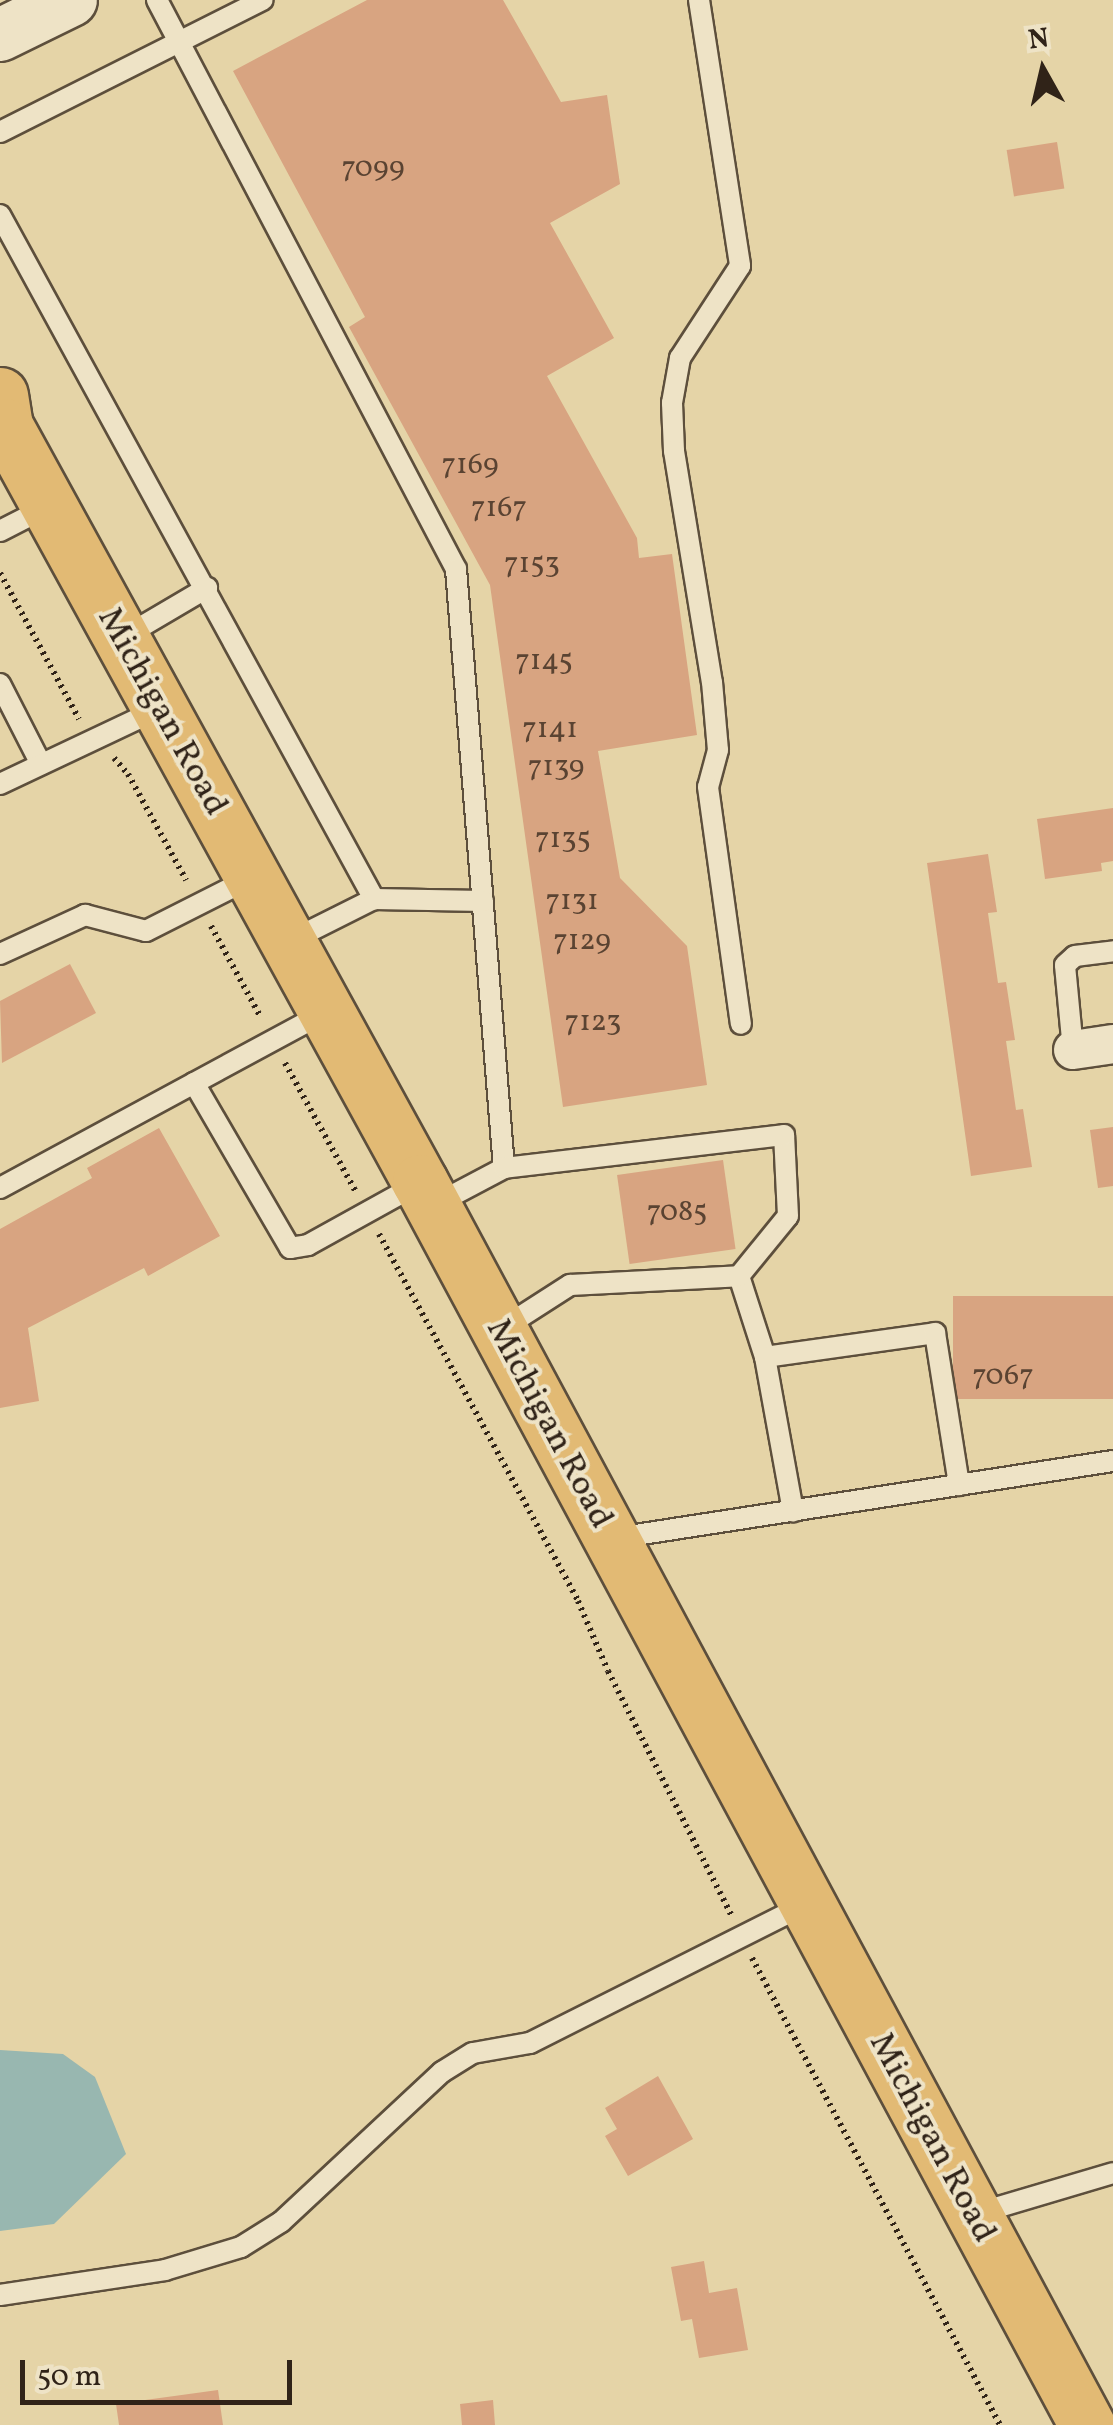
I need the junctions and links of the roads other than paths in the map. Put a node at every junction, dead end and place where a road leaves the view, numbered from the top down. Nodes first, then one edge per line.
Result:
1 (71, 0) edge
2 (158, 0) edge
3 (263, 0) edge
4 (699, 0) edge
5 (0, 35) edge
6 (180, 42) junction
7 (0, 132) edge
8 (0, 214) edge
9 (1, 418) edge
10 (50, 506) junction
11 (0, 531) edge
12 (207, 588) junction
13 (122, 638) junction
14 (0, 684) edge
15 (161, 708) junction
16 (41, 764) junction
17 (0, 784) edge
18 (253, 878) junction
19 (374, 899) junction
20 (483, 901) junction
21 (288, 942) junction
22 (1113, 951) edge
23 (0, 954) edge
24 (326, 1011) junction
25 (742, 1024) dead end
26 (1113, 1044) edge
27 (1073, 1050) joint
28 (194, 1083) junction
29 (504, 1168) junction
30 (0, 1188) edge
31 (426, 1194) junction
32 (739, 1276) junction
33 (499, 1331) junction
34 (765, 1358) junction
35 (1113, 1460) edge
36 (958, 1485) junction
37 (793, 1511) junction
38 (611, 1539) junction
39 (806, 1904) junction
40 (1113, 2173) edge
41 (973, 2215) junction
42 (0, 2294) edge
43 (1086, 2425) edge

1 - 5 main road
2 - 6 lane
3 - 6 lane
4 - 25 lane
6 - 7 lane
6 - 20 lane
8 - 12 lane
9 - 10 main road, Michigan Road
10 - 11 lane
10 - 13 main road, Michigan Road
12 - 13 lane
12 - 19 lane
13 - 15 main road, Michigan Road
14 - 16 lane
15 - 16 lane
15 - 18 main road, Michigan Road
16 - 17 lane
18 - 21 main road, Michigan Road
18 - 23 lane
19 - 20 lane
19 - 21 lane
20 - 29 lane
21 - 24 main road, Michigan Road
22 - 27 lane
24 - 28 lane
24 - 31 main road, Michigan Road
26 - 27 street
28 - 30 lane
28 - 31 lane
29 - 31 lane
29 - 32 lane
31 - 33 main road, Michigan Road
32 - 33 lane
32 - 34 lane
33 - 38 main road, Michigan Road
34 - 36 lane
34 - 37 lane
35 - 36 lane
36 - 37 lane
37 - 38 lane
38 - 39 main road, Michigan Road
39 - 41 main road, Michigan Road
39 - 42 lane
40 - 41 lane
41 - 43 main road, Michigan Road

